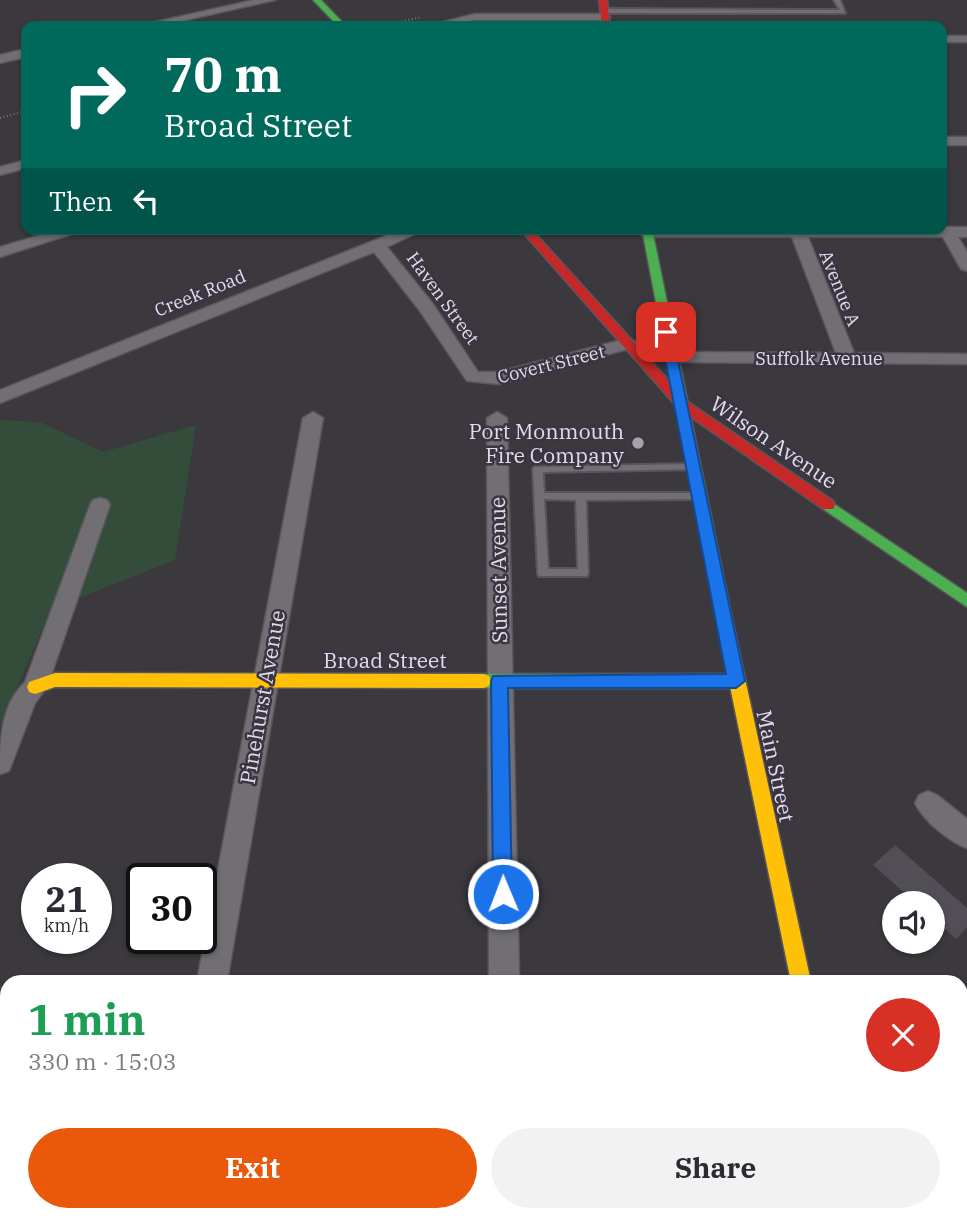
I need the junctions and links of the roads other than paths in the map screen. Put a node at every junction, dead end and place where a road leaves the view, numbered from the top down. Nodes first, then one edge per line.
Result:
1 (270, 0) edge
2 (317, 0) edge
3 (686, 0) edge
4 (837, 0) edge
5 (690, 11) junction
6 (604, 13) edge
7 (168, 21) edge
8 (337, 21) edge
9 (456, 21) edge
10 (947, 39) edge
11 (967, 39) edge
12 (21, 54) edge
13 (0, 59) edge
14 (947, 141) edge
15 (967, 141) edge
16 (21, 165) edge
17 (0, 171) edge
18 (948, 232) joint
19 (967, 232) edge
20 (58, 235) edge
21 (402, 235) edge
22 (531, 235) edge
23 (648, 235) edge
24 (798, 235) edge
25 (377, 245) junction
26 (0, 252) edge
27 (967, 266) edge
28 (629, 343) junction
29 (670, 357) junction
30 (846, 358) junction
31 (967, 359) edge
32 (473, 377) joint
33 (0, 397) edge
34 (682, 405) junction
35 (313, 418) dead end
36 (497, 418) dead end
37 (693, 467) junction
38 (539, 496) junction
39 (698, 496) junction
40 (581, 497) junction
41 (100, 505) dead end
42 (967, 601) edge
43 (265, 681) junction
44 (499, 681) junction
45 (736, 681) junction
46 (36, 687) junction
47 (0, 763) edge
48 (928, 803) dead end
49 (967, 836) edge
50 (504, 974) dead end
51 (213, 975) edge
52 (799, 975) edge

1 - 7 street
2 - 8 street
3 - 5 lane
4 - 5 lane
5 - 6 lane
6 - 9 street
10 - 11 street
12 - 13 street
14 - 15 street
16 - 17 street
18 - 19 street
18 - 27 street
20 - 26 street
21 - 25 street, Creek Road
22 - 28 street, Wilson Avenue
23 - 29 street, Main Street
24 - 30 street, Avenue A
25 - 32 street, Haven Street
25 - 33 street, Creek Road
28 - 32 street, Covert Street
28 - 34 street, Wilson Avenue
29 - 30 street, Suffolk Avenue
29 - 34 street, Main Street
30 - 31 street, Suffolk Avenue
34 - 37 street, Main Street
34 - 42 street, Wilson Avenue
35 - 43 street, Pinehurst Avenue
36 - 44 street, Sunset Avenue
37 - 38 lane
37 - 39 street, Main Street
38 - 40 lane
38 - 40 lane
39 - 40 lane
39 - 45 street, Main Street
41 - 46 street
43 - 44 street, Broad Street
43 - 46 street, Broad Street
43 - 51 street, Pinehurst Avenue
44 - 45 street, Broad Street
44 - 50 street, Sunset Avenue
45 - 52 street, Main Street
46 - 47 street
48 - 49 street

